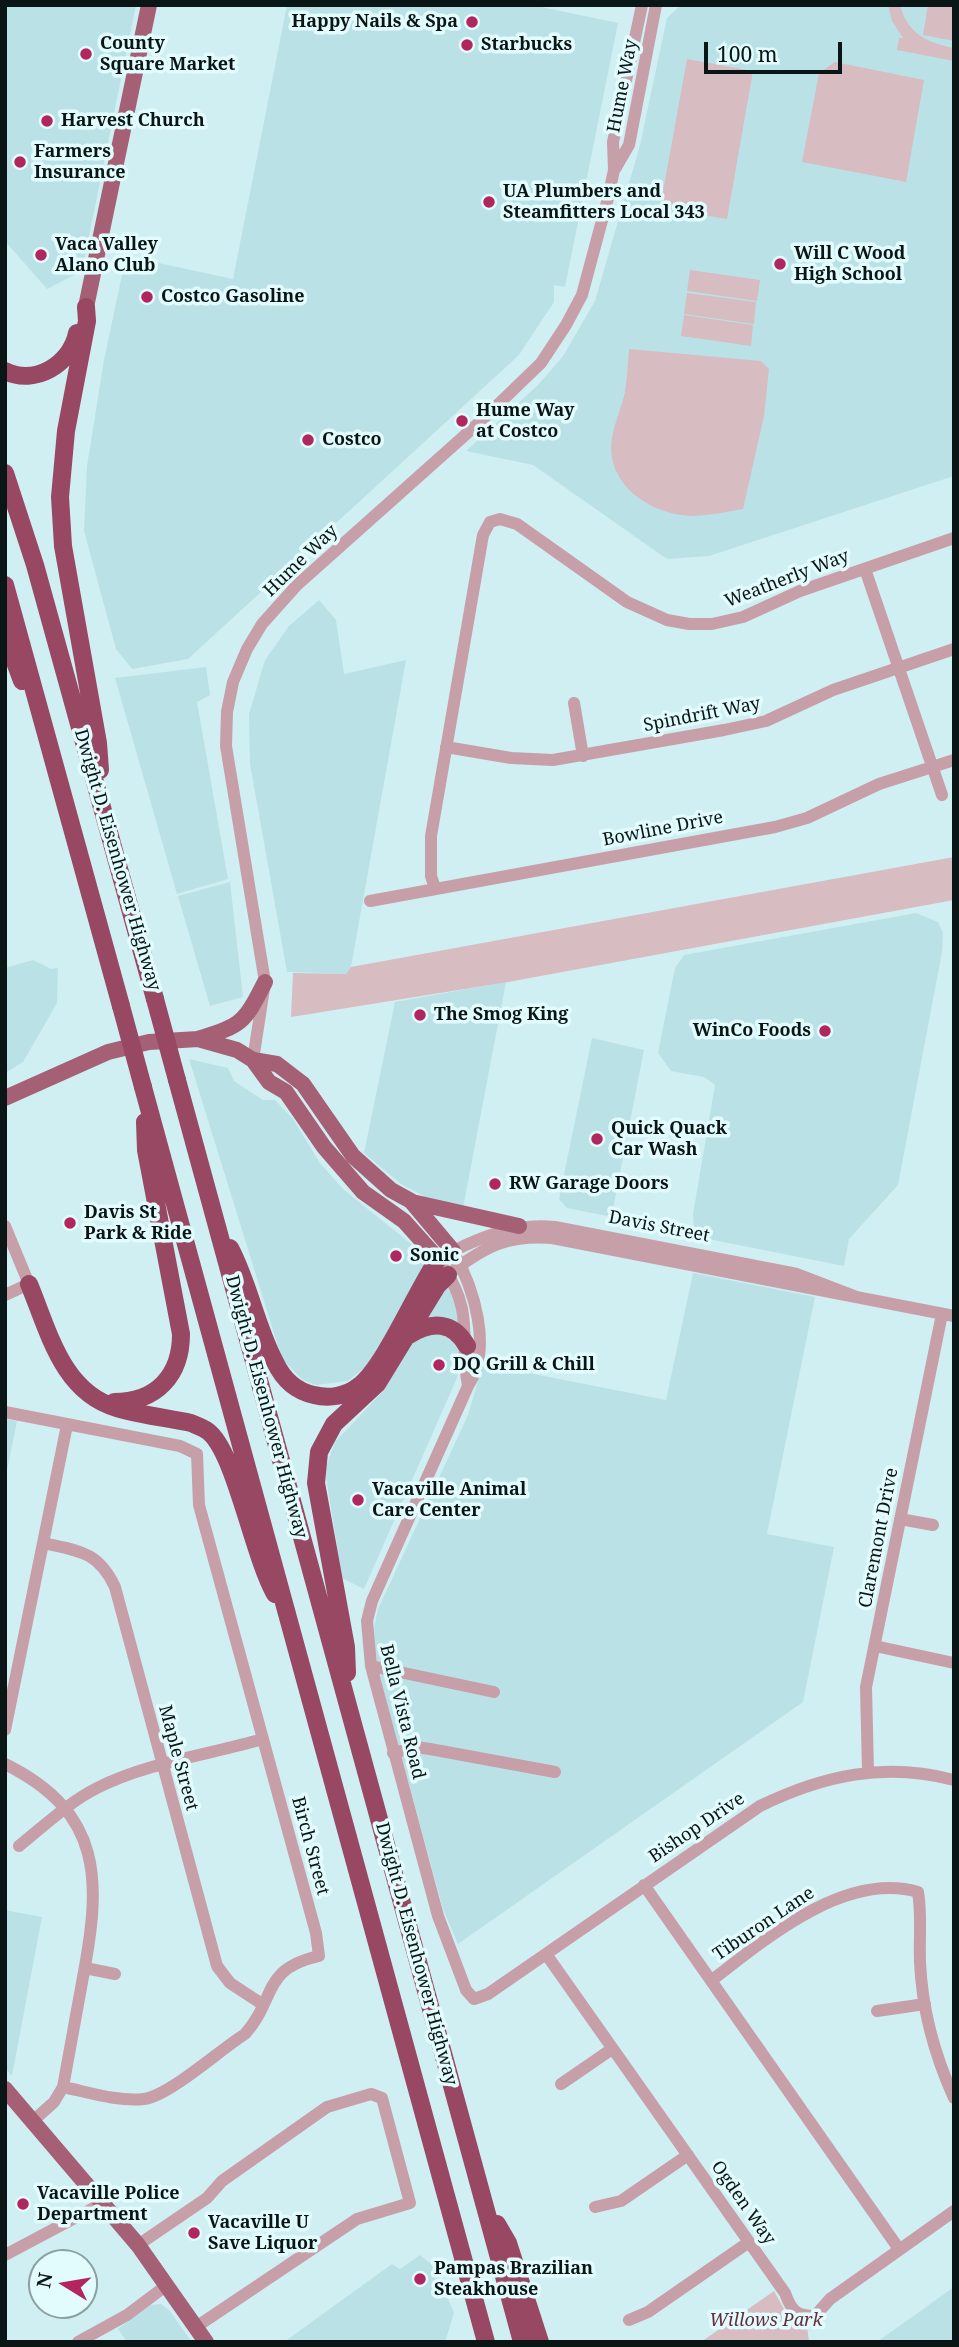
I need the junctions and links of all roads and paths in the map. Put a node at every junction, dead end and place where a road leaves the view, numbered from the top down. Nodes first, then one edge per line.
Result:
1 (149, 5) edge
2 (642, 5) edge
3 (656, 5) edge
4 (614, 170) junction
5 (86, 307) junction
6 (5, 371) edge
7 (5, 473) edge
8 (954, 538) edge
9 (865, 569) junction
10 (5, 585) edge
11 (5, 635) edge
12 (954, 649) edge
13 (898, 668) junction
14 (574, 703) dead end
15 (446, 747) junction
16 (51, 751) junction
17 (583, 756) junction
18 (954, 760) edge
19 (932, 767) junction
20 (942, 795) dead end
21 (102, 809) junction
22 (435, 888) junction
23 (370, 901) dead end
24 (265, 982) junction
25 (198, 1040) junction
26 (253, 1060) junction
27 (143, 1087) junction
28 (5, 1098) edge
29 (411, 1201) junction
30 (216, 1224) junction
31 (5, 1226) edge
32 (519, 1226) junction
33 (450, 1263) junction
34 (29, 1284) junction
35 (5, 1295) edge
36 (857, 1297) junction
37 (948, 1315) edge
38 (408, 1335) junction
39 (467, 1346) junction
40 (468, 1386) junction
41 (102, 1402) junction
42 (5, 1412) edge
43 (67, 1425) junction
44 (900, 1519) junction
45 (933, 1525) dead end
46 (43, 1543) junction
47 (288, 1616) junction
48 (875, 1646) junction
49 (954, 1663) edge
50 (371, 1667) junction
51 (494, 1692) dead end
52 (349, 1708) junction
53 (5, 1730) edge
54 (264, 1739) junction
55 (393, 1753) junction
56 (5, 1764) edge
57 (163, 1766) junction
58 (868, 1771) junction
59 (555, 1772) dead end
60 (954, 1780) edge
61 (64, 1810) junction
62 (19, 1846) dead end
63 (644, 1885) junction
64 (546, 1954) junction
65 (85, 1968) junction
66 (115, 1974) dead end
67 (711, 1982) junction
68 (488, 1994) joint
69 (262, 2004) junction
70 (925, 2004) junction
71 (877, 2011) dead end
72 (612, 2049) junction
73 (561, 2084) dead end
74 (63, 2087) junction
75 (5, 2089) edge
76 (954, 2098) edge
77 (34, 2120) junction
78 (688, 2155) junction
79 (483, 2199) junction
80 (103, 2203) junction
81 (595, 2207) dead end
82 (954, 2211) edge
83 (749, 2242) junction
84 (138, 2245) junction
85 (900, 2249) junction
86 (5, 2255) edge
87 (167, 2285) junction
88 (629, 2320) dead end
89 (196, 2327) junction
90 (78, 2342) edge
91 (206, 2342) edge
92 (486, 2342) edge
93 (522, 2342) edge
94 (540, 2342) edge

1 - 5 main road
2 - 4 street, Hume Way
3 - 4 street, Hume Way
4 - 24 street, Hume Way
5 - 6 highway
5 - 21 highway
7 - 21 highway, Dwight D. Eisenhower Highway
8 - 9 street, Weatherly Way
9 - 13 street
9 - 15 street, Weatherly Way
10 - 16 highway, Dwight D. Eisenhower Highway
11 - 16 highway
12 - 13 street, Spindrift Way
13 - 17 street, Spindrift Way
13 - 19 street
14 - 17 street
15 - 17 street, Spindrift Way
15 - 22 street
16 - 27 highway, Dwight D. Eisenhower Highway, bridge
18 - 19 street, Bowline Drive
19 - 20 street
19 - 22 street, Bowline Drive
21 - 30 highway, Dwight D. Eisenhower Highway, bridge
22 - 23 street, Bowline Drive
24 - 25 main road
24 - 26 street, Hume Way
25 - 26 main road
25 - 28 main road
26 - 29 main road
26 - 33 main road
27 - 41 highway
27 - 47 highway, Dwight D. Eisenhower Highway
29 - 32 main road
29 - 33 main road
30 - 33 highway
30 - 52 highway, Dwight D. Eisenhower Highway
31 - 34 street
32 - 33 street, Davis Street
32 - 36 street, Davis Street
33 - 36 street, Davis Street
33 - 38 highway
33 - 39 street, Bella Vista Road
33 - 40 street, Bella Vista Road
34 - 35 street
34 - 41 highway
36 - 37 street, Davis Street
37 - 44 street, Claremont Drive
38 - 39 highway
38 - 52 highway
39 - 40 street, Bella Vista Road
40 - 50 street, Bella Vista Road
41 - 47 highway
42 - 43 street
43 - 46 street
43 - 54 street, Birch Street
44 - 45 street
44 - 48 street, Claremont Drive
46 - 53 street
46 - 57 street, Maple Street
47 - 92 highway, Dwight D. Eisenhower Highway
48 - 49 street
48 - 58 street, Claremont Drive
50 - 51 street
50 - 55 street, Bella Vista Road
52 - 79 highway, Dwight D. Eisenhower Highway
54 - 57 street
54 - 69 street, Birch Street
55 - 59 street
55 - 68 street, Bella Vista Road
56 - 61 street
57 - 61 street
57 - 69 street, Maple Street
58 - 60 street, Bishop Drive
58 - 63 street, Bishop Drive
61 - 62 street
61 - 65 street
63 - 64 street, Bishop Drive
63 - 67 street
64 - 68 street, Bishop Drive
64 - 72 street, Ogden Way
65 - 66 street
65 - 74 street
67 - 70 street, Tiburon Lane
67 - 85 street
69 - 74 street, Birch Street
70 - 71 street
70 - 76 street, Tiburon Lane
72 - 73 street
72 - 78 street, Ogden Way
74 - 77 street
75 - 77 main road
77 - 80 main road
78 - 81 street
78 - 83 street, Ogden Way
79 - 93 highway, Dwight D. Eisenhower Highway
79 - 94 highway
80 - 84 main road
80 - 86 street
82 - 85 street, Ogden Way
83 - 85 street, Ogden Way
83 - 88 street
84 - 87 main road
84 - 89 street
87 - 89 main road
87 - 90 street
89 - 91 main road

